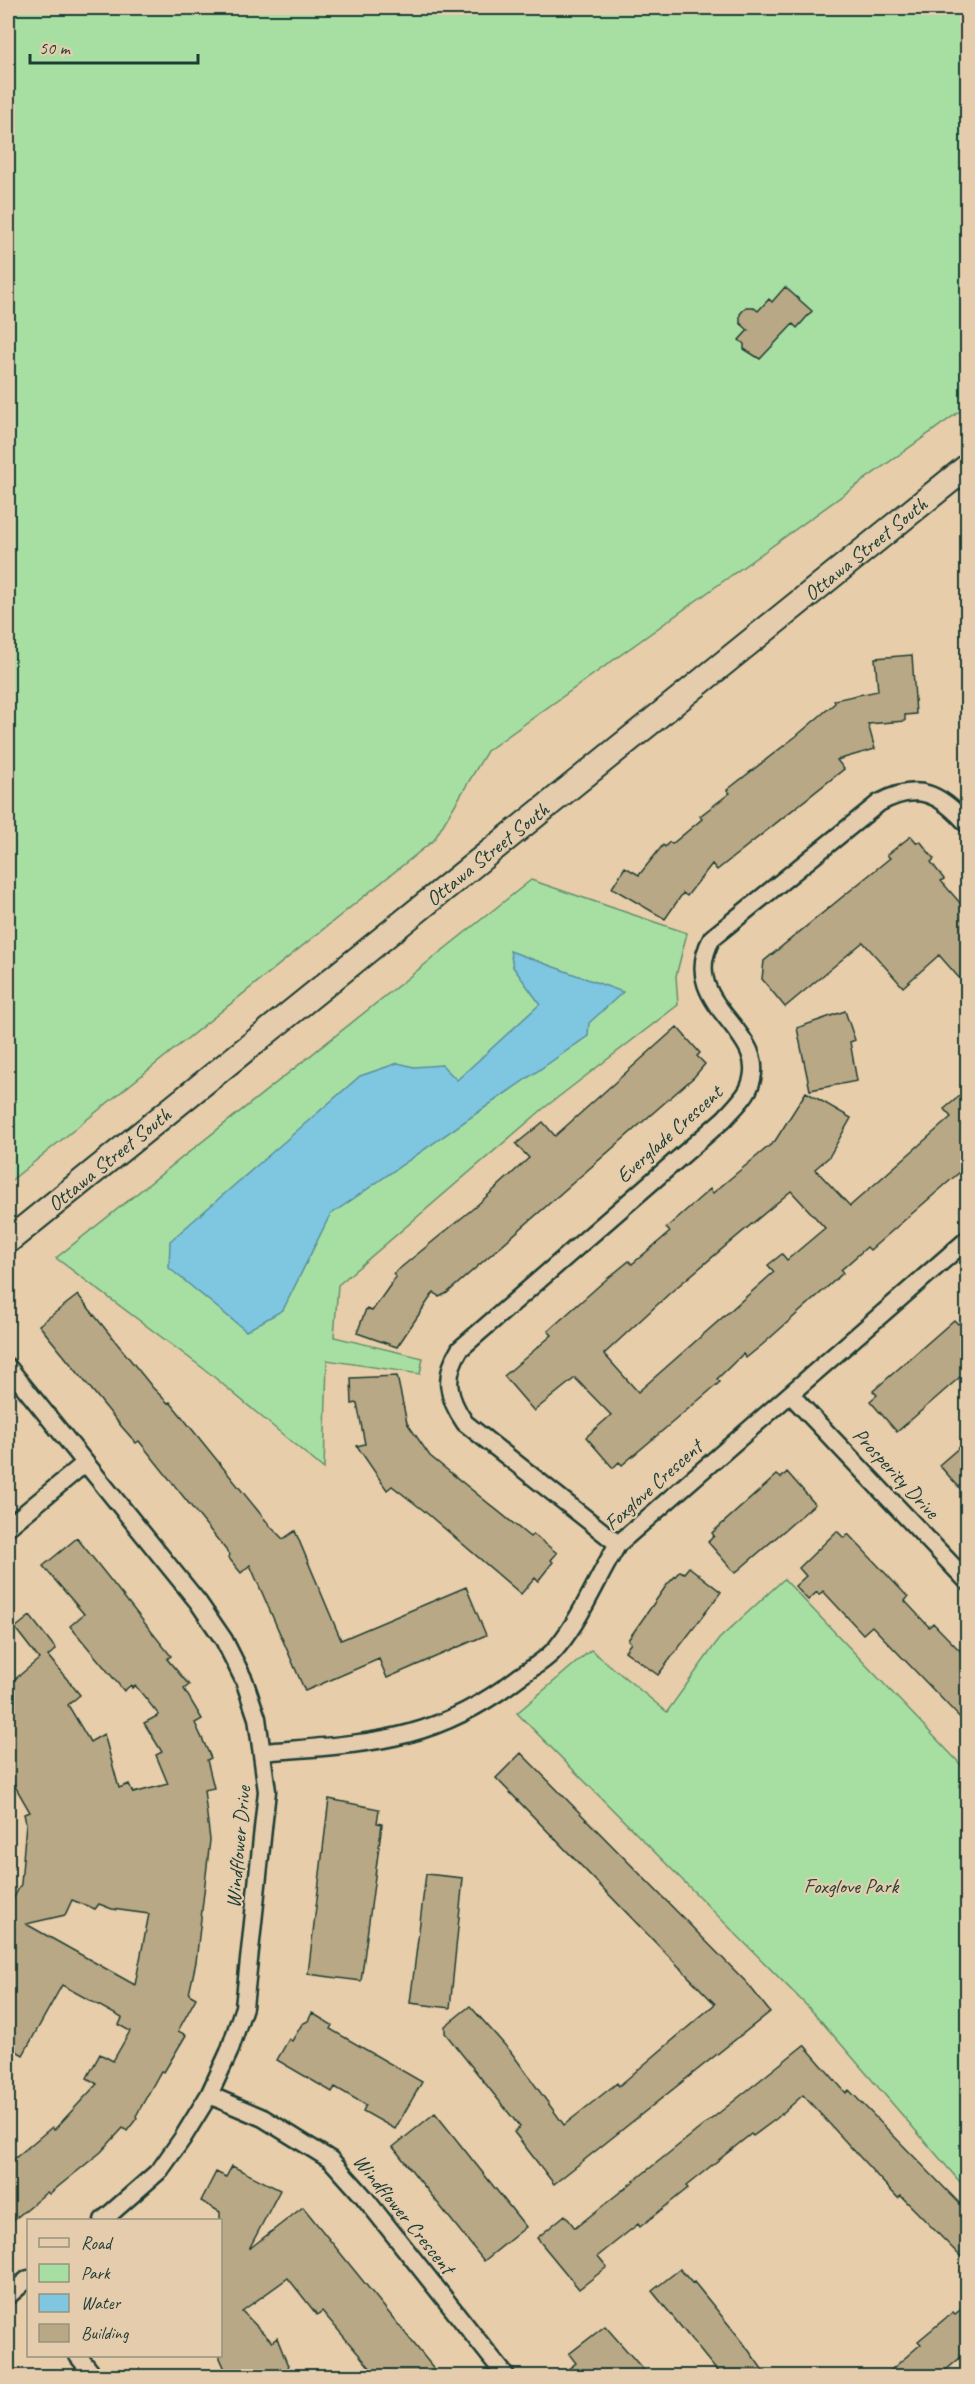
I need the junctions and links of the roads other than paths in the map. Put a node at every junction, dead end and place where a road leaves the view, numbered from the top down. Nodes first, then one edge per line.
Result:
1 (968, 466) edge
2 (968, 825) edge
3 (968, 1239) edge
4 (8, 1241) edge
5 (8, 1367) edge
6 (791, 1395) junction
7 (84, 1464) junction
8 (8, 1527) edge
9 (618, 1544) junction
10 (966, 1576) edge
11 (263, 1752) junction
12 (209, 2095) junction
13 (104, 2219) edge
14 (27, 2284) edge
15 (8, 2296) edge
16 (80, 2357) edge
17 (94, 2376) edge
18 (506, 2376) edge

1 - 4 main road, Ottawa Street South
2 - 9 street, Everglade Crescent
3 - 6 street, Foxglove Crescent
5 - 7 street, Windflower Drive
6 - 9 street, Foxglove Crescent
6 - 10 street, Prosperity Drive
7 - 8 street
7 - 11 street, Windflower Drive
9 - 11 street, Foxglove Crescent
11 - 12 street, Windflower Drive
12 - 13 street, Windflower Drive
12 - 18 street, Windflower Crescent
14 - 15 street
16 - 17 street

